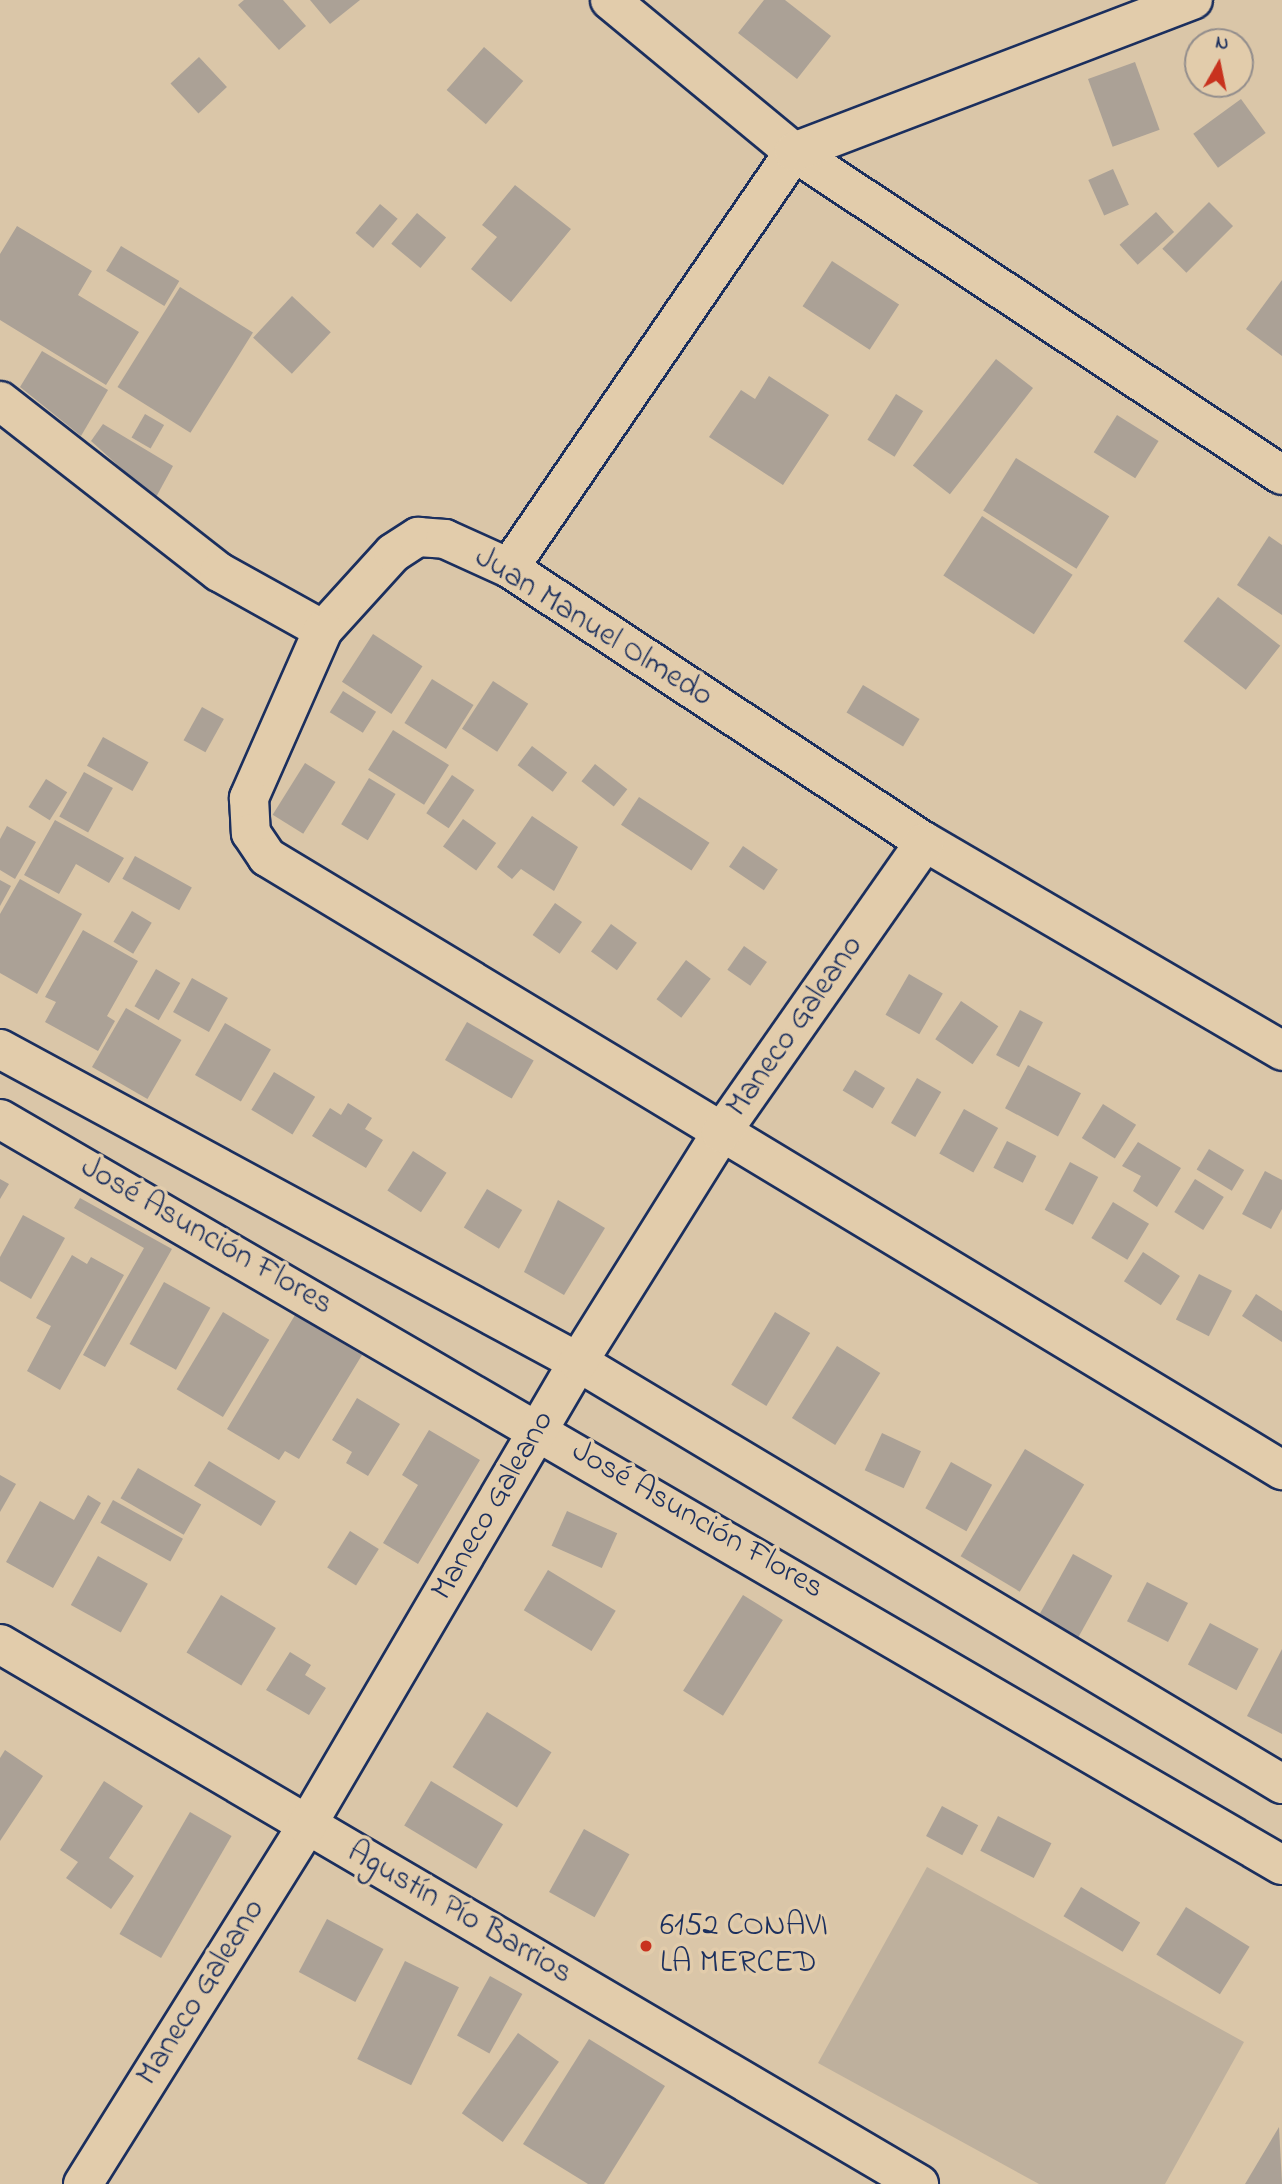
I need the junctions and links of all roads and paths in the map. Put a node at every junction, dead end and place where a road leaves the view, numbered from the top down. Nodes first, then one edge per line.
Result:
1 (610, 0) edge
2 (1193, 0) edge
3 (794, 152) junction
4 (0, 401) edge
5 (1282, 475) edge
6 (509, 568) junction
7 (323, 630) junction
8 (925, 842) junction
9 (0, 1049) edge
10 (1282, 1051) edge
11 (0, 1119) edge
12 (721, 1133) junction
13 (578, 1363) junction
14 (539, 1429) junction
15 (1282, 1470) edge
16 (0, 1644) edge
17 (1282, 1784) edge
18 (307, 1825) junction
19 (1282, 1865) edge
20 (83, 2184) edge
21 (919, 2184) edge

1 - 3 street
2 - 3 street
3 - 5 street
3 - 6 street
4 - 7 street
6 - 7 street, Juan Manuel Olmedo
6 - 8 street, Juan Manuel Olmedo
7 - 12 street, Juan Manuel Olmedo
8 - 10 street, Juan Manuel Olmedo
8 - 12 street, Maneco Galeano
9 - 13 street, José Asunción Flores
11 - 14 street, José Asunción Flores
12 - 13 street, Maneco Galeano
12 - 15 street, Juan Manuel Olmedo
13 - 14 street, Maneco Galeano
13 - 17 street, José Asunción Flores
14 - 18 street, Maneco Galeano
14 - 19 street, José Asunción Flores
16 - 18 street, Agustín Pío Barrios
18 - 20 street, Maneco Galeano
18 - 21 street, Agustín Pío Barrios

